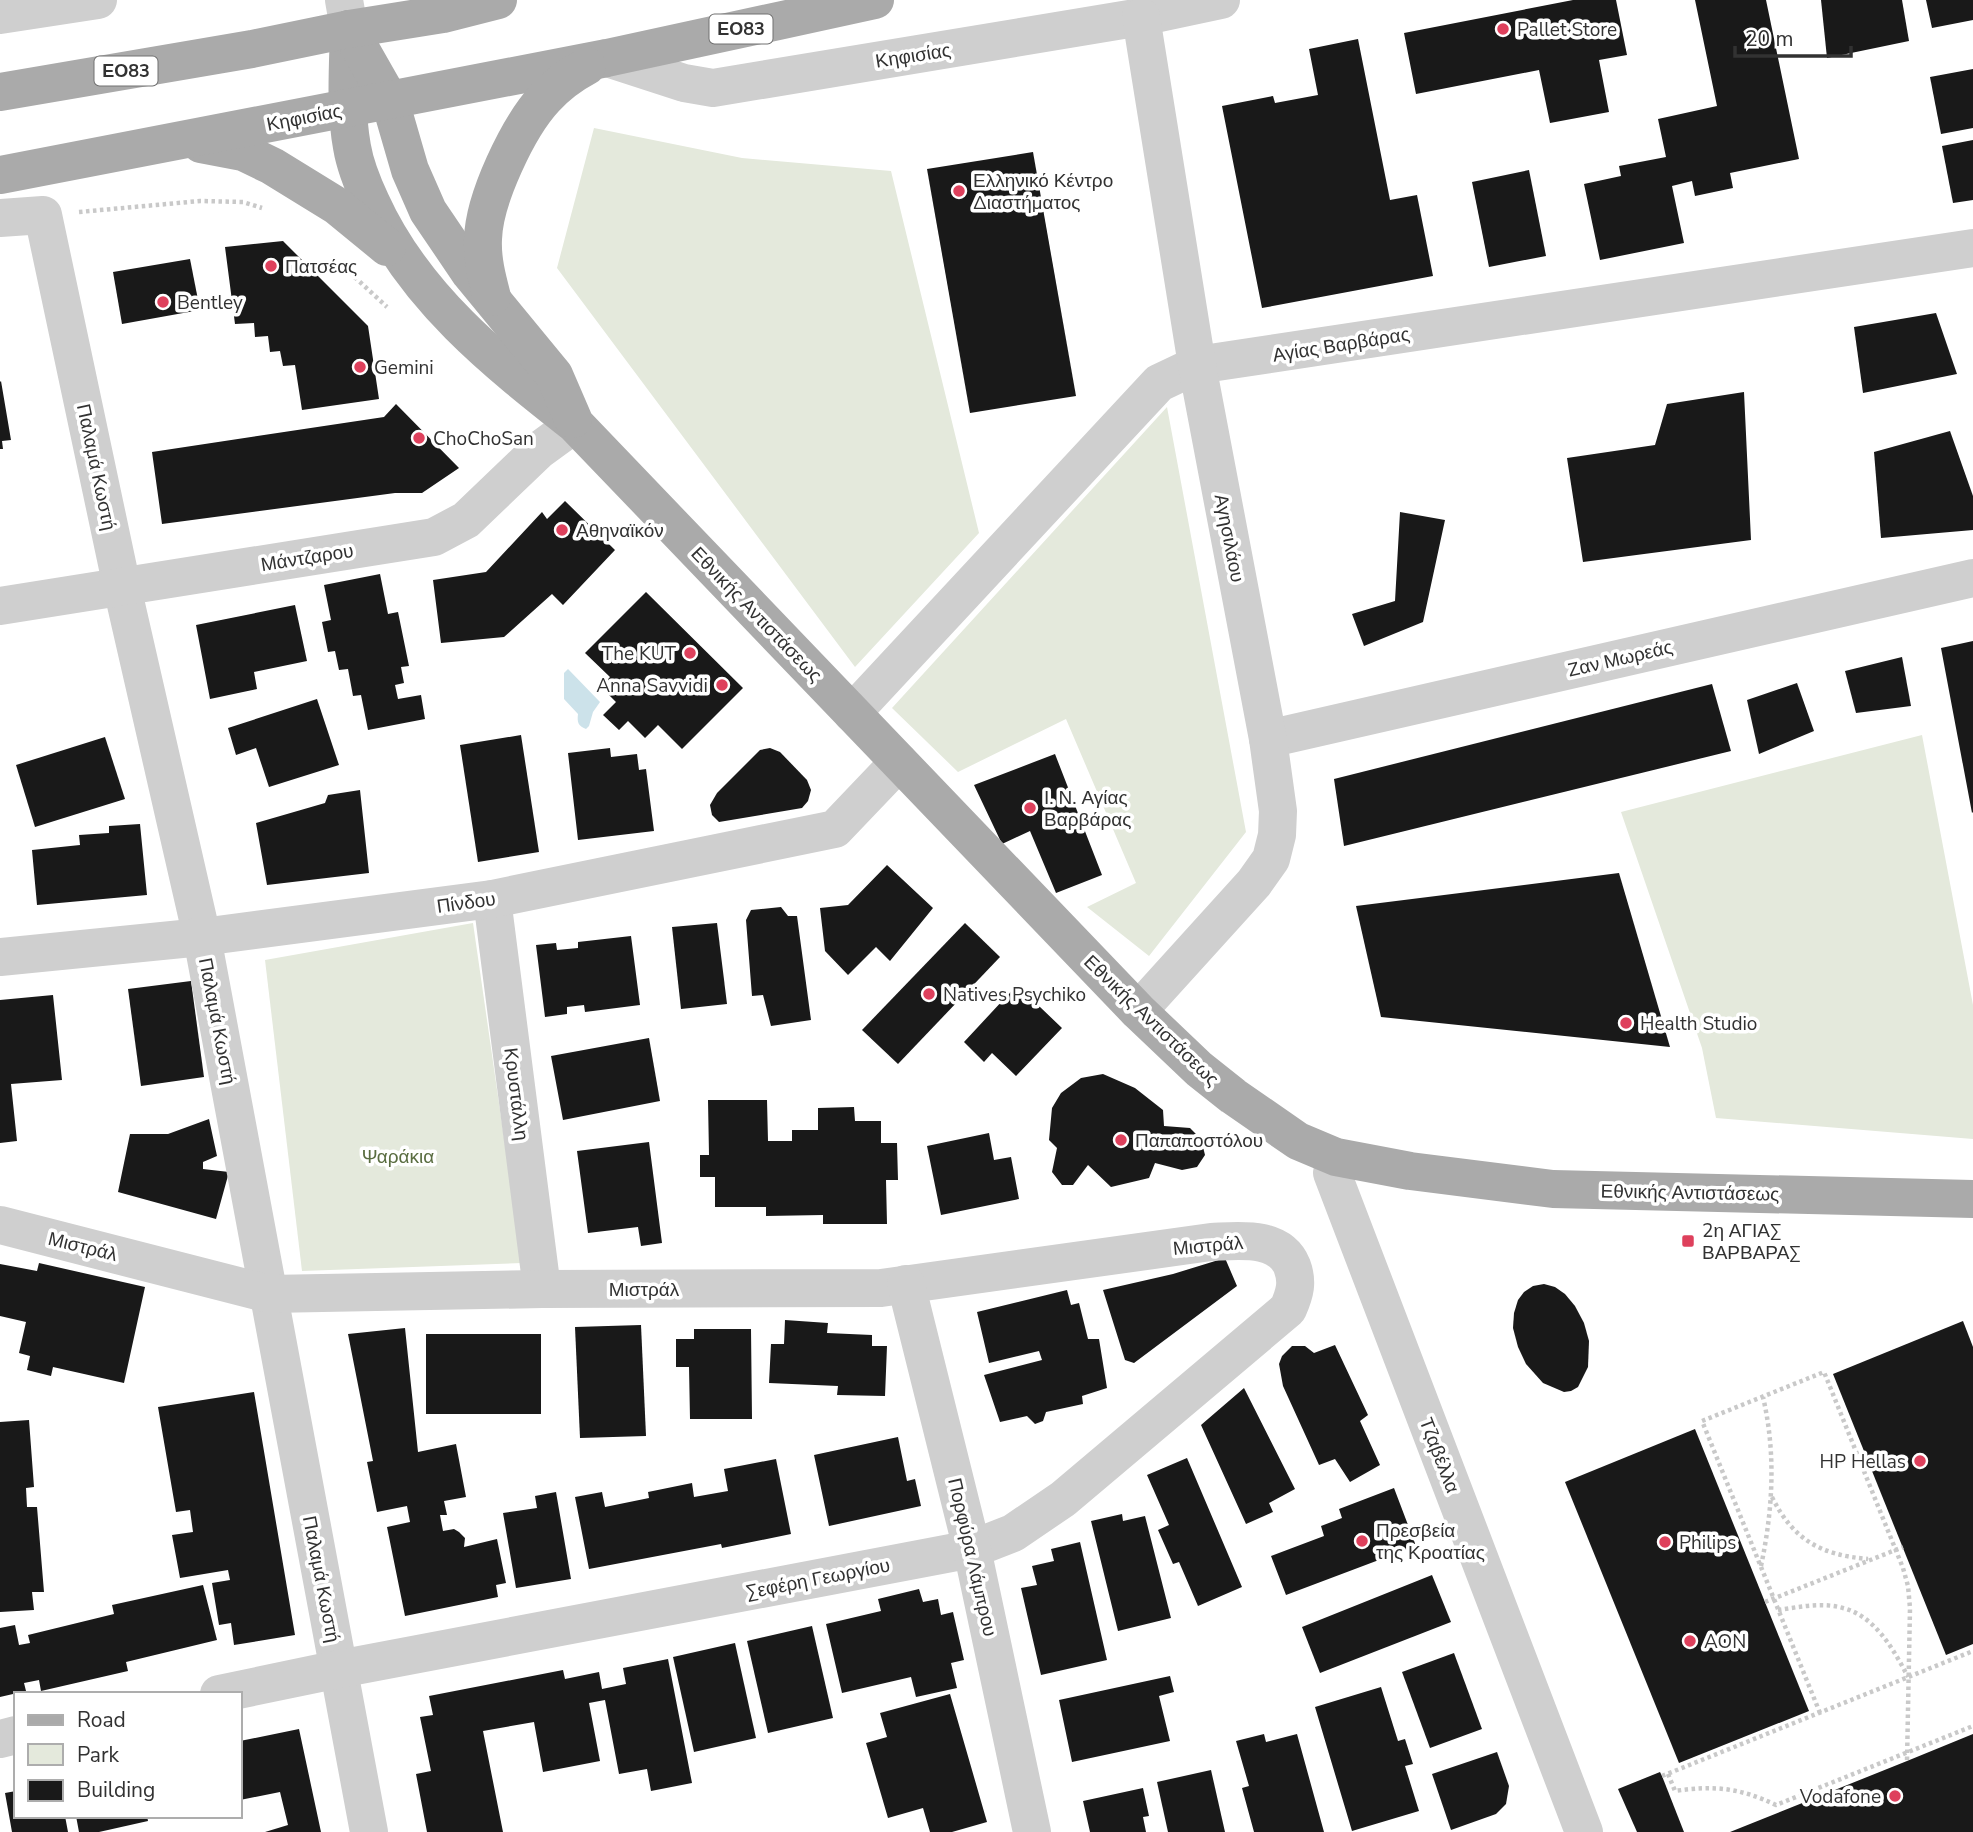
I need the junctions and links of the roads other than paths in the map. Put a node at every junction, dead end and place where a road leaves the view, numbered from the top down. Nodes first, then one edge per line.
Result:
1 (98, 0) edge
2 (498, 0) edge
3 (875, 0) edge
4 (1220, 0) edge
5 (0, 15) edge
6 (347, 15) edge
7 (1141, 17) junction
8 (607, 58) junction
9 (0, 92) edge
10 (390, 101) junction
11 (347, 109) junction
12 (174, 143) junction
13 (0, 175) edge
14 (0, 218) edge
15 (1973, 248) edge
16 (404, 263) junction
17 (495, 305) junction
18 (1197, 365) junction
19 (575, 425) junction
20 (1973, 578) edge
21 (122, 587) junction
22 (0, 606) edge
23 (852, 713) junction
24 (1268, 739) junction
25 (899, 762) junction
26 (492, 899) junction
27 (202, 937) junction
28 (0, 957) edge
29 (1138, 1011) junction
30 (1336, 1157) junction
31 (1973, 1199) edge
32 (0, 1225) edge
33 (1288, 1258) joint
34 (906, 1284) junction
35 (542, 1289) junction
36 (269, 1294) junction
37 (972, 1549) junction
38 (339, 1669) junction
39 (229, 1692) edge
40 (369, 1832) edge
41 (1032, 1832) edge
42 (1584, 1832) edge

1 - 5 street
2 - 6 main road, ΕΟ83
3 - 8 main road, Κηφισίας / ΕΟ83
4 - 7 street, Κηφισίας
6 - 9 main road, ΕΟ83
6 - 10 main road, Εθνικής Αντιστάσεως
6 - 11 main road, Εθνικής Αντιστάσεως
7 - 8 street, Κηφισίας
7 - 18 street, Αγησιλάου
8 - 10 main road, Κηφισίας / ΕΟ83
8 - 17 main road
10 - 11 main road, Κηφισίας / ΕΟ83
10 - 17 main road, Εθνικής Αντιστάσεως
11 - 12 main road, Κηφισίας / ΕΟ83
11 - 16 main road, Εθνικής Αντιστάσεως
12 - 13 main road, Κηφισίας / ΕΟ83
12 - 16 main road
14 - 21 street, Παλαμά Κωστή
15 - 18 street, Αγίας Βαρβάρας
16 - 19 main road, Εθνικής Αντιστάσεως
17 - 19 main road, Εθνικής Αντιστάσεως
18 - 23 street, Αγίας Βαρβάρας
18 - 24 street, Αγησιλάου
19 - 21 street, Μάντζαρου
19 - 23 main road, Εθνικής Αντιστάσεως
20 - 24 street, Ζαν Μωρεάς
21 - 22 street, Μάντζαρου
21 - 27 street, Παλαμά Κωστή
23 - 25 main road, Εθνικής Αντιστάσεως
24 - 29 street, Αγησιλάου
25 - 26 street, Πίνδου
25 - 29 main road, Εθνικής Αντιστάσεως
26 - 27 street, Πίνδου
26 - 35 street, Κρυστάλλη
27 - 28 street, Πίνδου
27 - 36 street, Παλαμά Κωστή
29 - 30 main road, Εθνικής Αντιστάσεως
30 - 31 main road, Εθνικής Αντιστάσεως
30 - 42 street, Τζαβέλλα
32 - 36 street, Μιστράλ
33 - 34 street, Μιστράλ
33 - 37 street, Σεφέρη Γεωργίου
34 - 35 street, Μιστράλ
34 - 37 street, Πορφύρα Λάμπρου
35 - 36 street, Μιστράλ
36 - 38 street, Παλαμά Κωστή
37 - 38 street, Σεφέρη Γεωργίου
37 - 41 street, Πορφύρα Λάμπρου
38 - 39 street, Σεφέρη Γεωργίου
38 - 40 street, Παλαμά Κωστή

